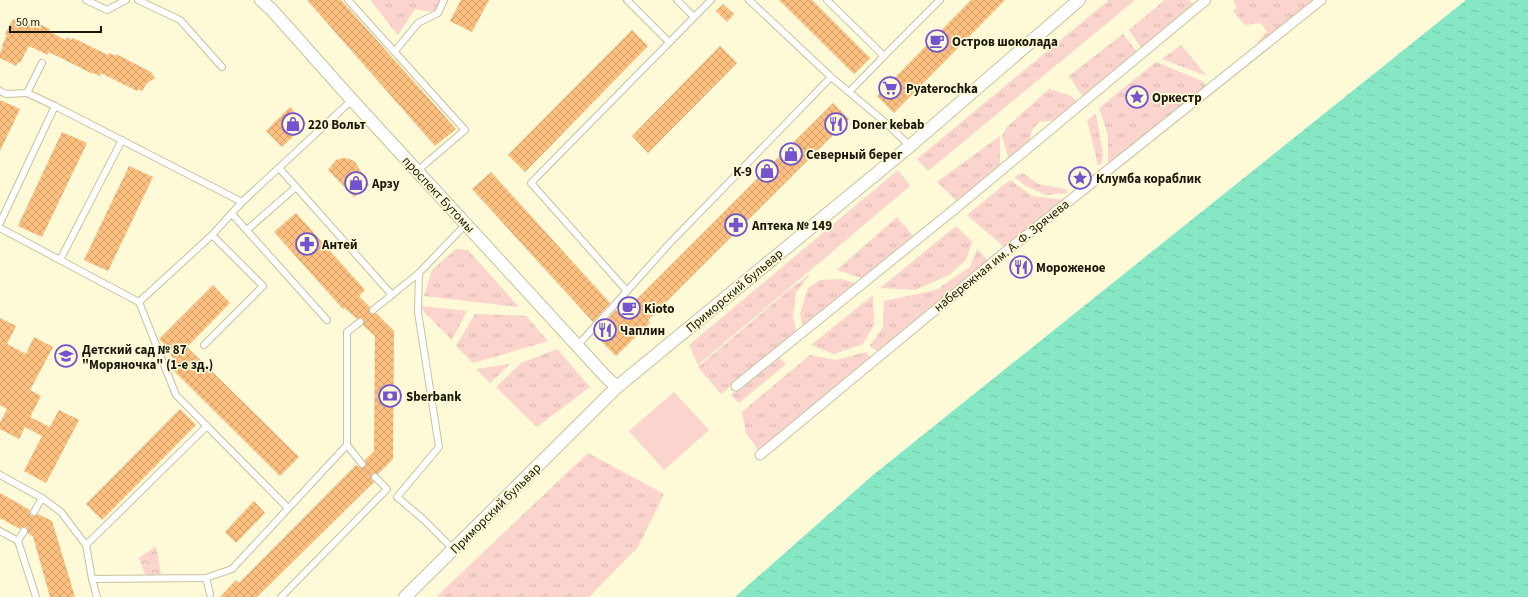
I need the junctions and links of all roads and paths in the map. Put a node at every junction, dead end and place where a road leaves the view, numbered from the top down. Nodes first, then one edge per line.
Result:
1 (86, 0) edge
2 (126, 0) edge
3 (138, 0) edge
4 (261, 0) edge
5 (348, 0) edge
6 (444, 0) edge
7 (627, 0) edge
8 (677, 0) edge
9 (711, 0) edge
10 (749, 0) edge
11 (827, 0) edge
12 (940, 0) edge
13 (1079, 0) edge
14 (1206, 0) edge
15 (1321, 0) edge
16 (694, 17) junction
17 (669, 42) junction
18 (395, 51) junction
19 (884, 56) junction
20 (42, 63) dead end
21 (222, 67) dead end
22 (831, 77) junction
23 (0, 91) edge
24 (848, 92) junction
25 (27, 93) junction
26 (352, 100) junction
27 (55, 106) junction
28 (122, 140) junction
29 (910, 146) junction
30 (279, 168) junction
31 (417, 171) junction
32 (296, 187) junction
33 (242, 202) junction
34 (232, 214) junction
35 (0, 223) edge
36 (466, 224) junction
37 (0, 228) edge
38 (247, 230) junction
39 (212, 235) junction
40 (60, 260) junction
41 (419, 273) junction
42 (627, 291) junction
43 (392, 295) junction
44 (139, 302) junction
45 (373, 310) dead end
46 (327, 320) dead end
47 (360, 322) dead end
48 (204, 345) dead end
49 (578, 345) junction
50 (736, 386) dead end
51 (617, 387) junction
52 (207, 426) junction
53 (347, 445) junction
54 (760, 455) dead end
55 (362, 464) dead end
56 (0, 475) edge
57 (375, 477) dead end
58 (387, 489) junction
59 (397, 497) junction
60 (42, 498) junction
61 (288, 508) junction
62 (34, 512) dead end
63 (0, 531) edge
64 (24, 531) dead end
65 (18, 541) junction
66 (86, 545) junction
67 (453, 549) junction
68 (206, 578) junction
69 (92, 579) junction
70 (210, 594) dead end
71 (36, 597) edge
72 (97, 597) edge
73 (281, 597) edge
74 (405, 597) edge

1 - 2 lane
3 - 21 lane
4 - 26 street, проспект Бутомы
5 - 18 lane
6 - 18 lane
7 - 17 lane
8 - 16 lane
9 - 16 lane
10 - 22 lane
11 - 19 lane
12 - 19 lane
13 - 29 street, Приморский бульвар
14 - 50 street
15 - 54 street, набережная им. А. Ф. Зрячева
16 - 17 lane
17 - 42 lane
18 - 31 lane
19 - 24 lane
20 - 25 lane
22 - 24 lane
22 - 42 lane
23 - 25 lane
24 - 29 lane
25 - 27 lane
26 - 30 lane
26 - 31 street, проспект Бутомы
27 - 28 lane
27 - 35 lane
28 - 33 lane
28 - 40 lane
29 - 51 street, Приморский бульвар
30 - 32 lane
30 - 33 lane
31 - 36 street, проспект Бутомы
32 - 38 lane
32 - 43 lane
33 - 34 lane
34 - 38 lane
34 - 39 lane
36 - 41 lane
36 - 49 street, проспект Бутомы
37 - 40 lane
38 - 46 lane
39 - 44 lane
39 - 48 lane
40 - 44 lane
41 - 43 lane
41 - 59 lane
42 - 49 lane
43 - 45 lane
44 - 52 lane
47 - 53 lane
49 - 51 street, проспект Бутомы
51 - 67 street, Приморский бульвар
52 - 61 lane
52 - 66 lane
53 - 55 lane
53 - 61 lane
56 - 60 lane
57 - 58 lane
58 - 59 lane
58 - 73 lane
59 - 67 lane
60 - 62 lane
60 - 66 lane
61 - 68 lane
63 - 65 lane
64 - 65 lane
65 - 71 lane
66 - 69 lane
67 - 74 street, Приморский бульвар
68 - 69 lane
68 - 70 lane
69 - 72 lane

